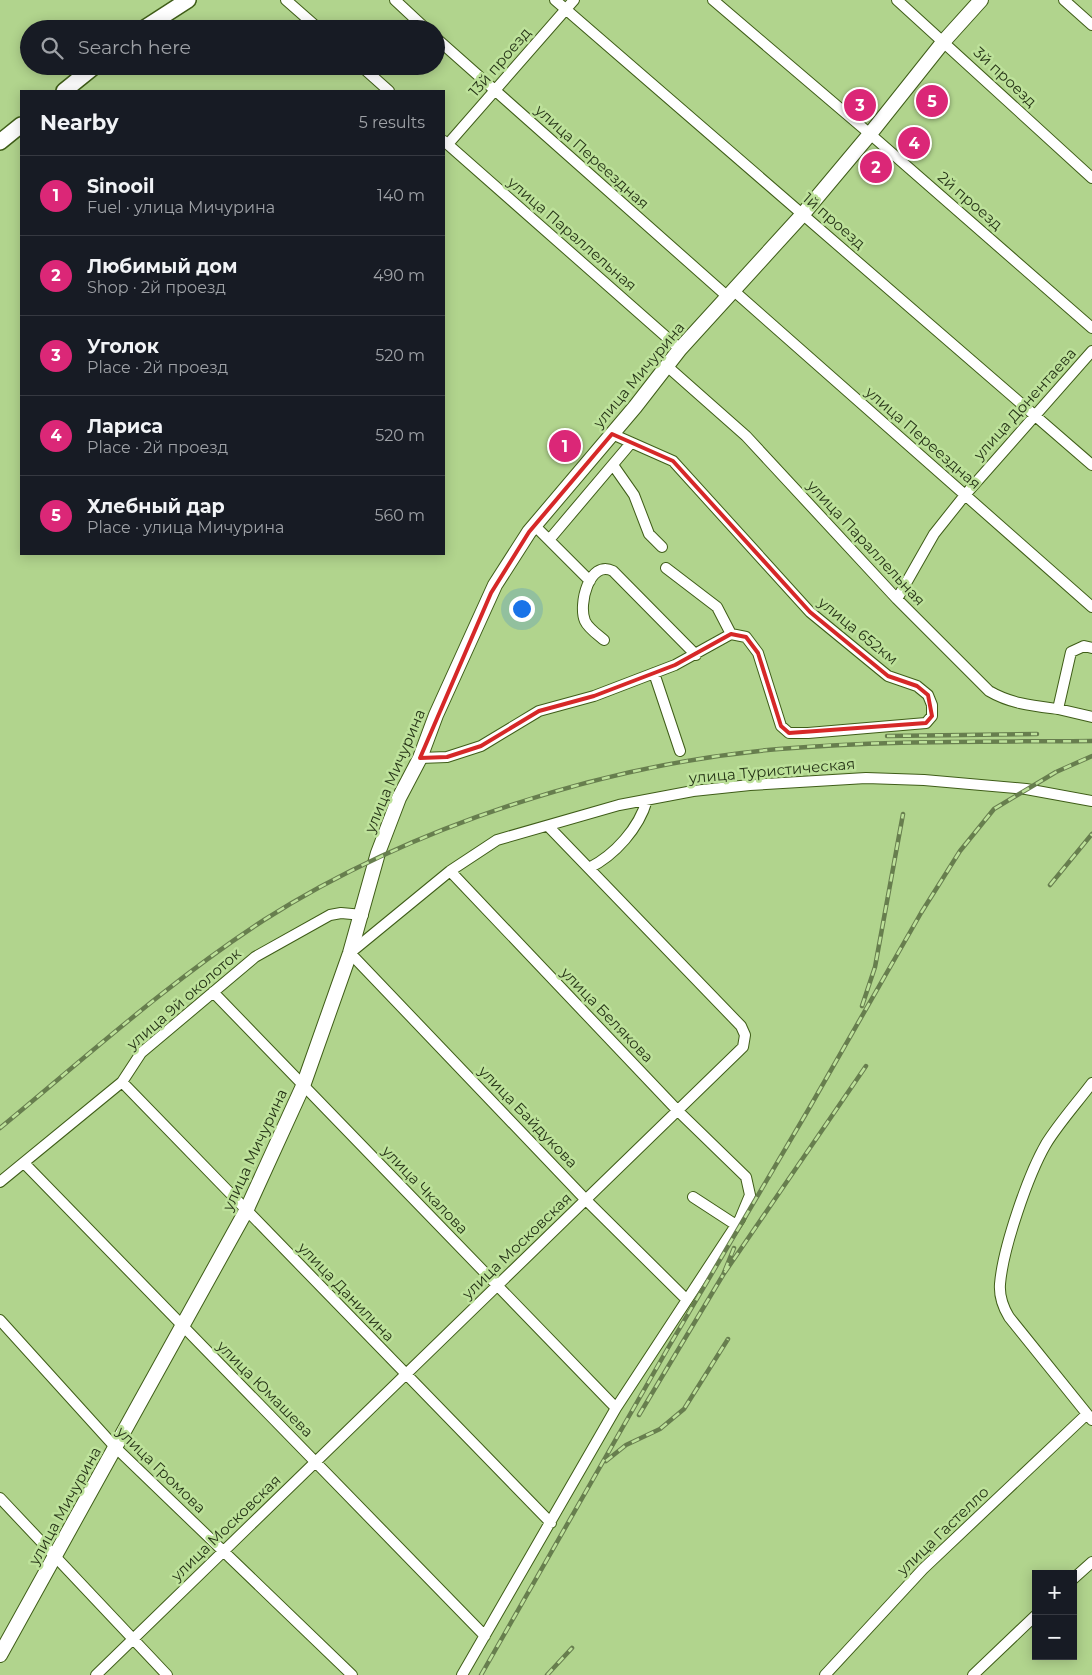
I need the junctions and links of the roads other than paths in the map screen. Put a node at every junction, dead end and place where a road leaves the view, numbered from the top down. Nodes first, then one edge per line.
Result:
1 (188, 0) edge
2 (286, 0) edge
3 (395, 0) edge
4 (555, 0) edge
5 (574, 0) edge
6 (713, 0) edge
7 (897, 0) edge
8 (981, 0) edge
9 (1064, 0) edge
10 (566, 10) junction
11 (157, 20) edge
12 (309, 20) edge
13 (416, 20) edge
14 (1092, 25) edge
15 (944, 41) junction
16 (445, 46) edge
17 (84, 75) edge
18 (371, 75) edge
19 (65, 90) edge
20 (388, 90) edge
21 (494, 90) junction
22 (20, 126) edge
23 (870, 134) junction
24 (0, 142) edge
25 (446, 142) edge
26 (1092, 178) edge
27 (803, 214) junction
28 (731, 294) junction
29 (1092, 328) edge
30 (680, 349) junction
31 (1092, 351) edge
32 (668, 367) junction
33 (1034, 415) junction
34 (612, 434) junction
35 (631, 443) junction
36 (613, 465) junction
37 (1092, 465) edge
38 (965, 495) junction
39 (534, 526) junction
40 (548, 540) junction
41 (662, 547) dead end
42 (666, 568) dead end
43 (590, 581) junction
44 (897, 599) junction
45 (1092, 607) edge
46 (731, 634) junction
47 (604, 640) dead end
48 (1092, 648) edge
49 (696, 654) junction
50 (654, 673) junction
51 (1058, 709) junction
52 (1092, 717) edge
53 (680, 750) dead end
54 (420, 758) junction
55 (647, 800) junction
56 (1092, 801) edge
57 (548, 826) junction
58 (589, 868) junction
59 (450, 871) junction
60 (363, 915) junction
61 (350, 953) junction
62 (213, 992) junction
63 (122, 1082) junction
64 (1092, 1083) edge
65 (303, 1086) junction
66 (678, 1111) junction
67 (24, 1163) junction
68 (0, 1182) edge
69 (693, 1198) dead end
70 (586, 1200) junction
71 (246, 1211) junction
72 (736, 1226) junction
73 (497, 1286) junction
74 (686, 1299) junction
75 (0, 1320) edge
76 (182, 1326) junction
77 (405, 1374) junction
78 (616, 1408) junction
79 (1090, 1417) edge
80 (115, 1447) junction
81 (316, 1462) junction
82 (0, 1498) edge
83 (551, 1523) junction
84 (225, 1552) junction
85 (56, 1556) junction
86 (1092, 1562) edge
87 (1077, 1575) edge
88 (1032, 1619) edge
89 (485, 1636) junction
90 (132, 1639) junction
91 (0, 1655) edge
92 (96, 1675) edge
93 (167, 1675) edge
94 (352, 1675) edge
95 (462, 1675) edge
96 (825, 1675) edge
97 (974, 1675) edge

1 - 11 highway
2 - 12 street
3 - 13 street
4 - 10 street, 1й проезд
5 - 10 street, 13й проезд
6 - 23 street, 2й проезд
7 - 15 street, 3й проезд
8 - 15 main road, улица Мичурина
9 - 14 street
10 - 21 street, 13й проезд
10 - 27 street, 1й проезд
15 - 23 main road, улица Мичурина
15 - 26 street, 3й проезд
16 - 21 street, улица Переездная
17 - 19 highway
18 - 20 street
21 - 25 street, 13й проезд
21 - 28 street, улица Переездная
22 - 24 highway
23 - 27 main road, улица Мичурина
23 - 29 street, 2й проезд
25 - 30 street, улица Параллельная
27 - 28 main road, улица Мичурина
27 - 33 street, 1й проезд
28 - 30 main road, улица Мичурина
28 - 38 street, улица Переездная
30 - 32 main road, улица Мичурина
31 - 33 street, улица Донентаева
32 - 34 main road, улица Мичурина
32 - 44 street, улица Параллельная
33 - 37 street, 1й проезд
33 - 38 street, улица Донентаева
34 - 35 street, улица 652км
34 - 39 main road, улица Мичурина
35 - 36 street
35 - 46 street, улица 652км
36 - 40 street
36 - 41 street
38 - 44 street, улица Донентаева
38 - 45 street, улица Переездная
39 - 40 street
39 - 54 main road, улица Мичурина
40 - 43 street
42 - 46 street
43 - 47 street
43 - 49 street
44 - 51 street, улица Параллельная
46 - 49 street
48 - 51 street
49 - 50 street
50 - 53 street
50 - 54 street
51 - 52 street, улица Параллельная
54 - 60 main road, улица Мичурина
55 - 56 street, улица Туристическая
55 - 57 street, улица Туристическая
55 - 58 street
57 - 58 street, улица Московская
57 - 59 street, улица Туристическая
58 - 66 street, улица Московская
59 - 61 street, улица Туристическая
59 - 66 street, улица Белякова
60 - 61 main road, улица Мичурина
60 - 62 street, улица 9й околоток
61 - 65 main road, улица Мичурина
61 - 70 street, улица Байдукова
62 - 63 street, улица 9й околоток
62 - 65 street, улица Чкалова
63 - 67 street, улица 9й околоток
63 - 71 street, улица Данилина
64 - 79 street
65 - 71 main road, улица Мичурина
65 - 73 street, улица Чкалова
66 - 70 street, улица Московская
66 - 72 street, улица Белякова
67 - 68 street, улица 9й околоток
67 - 76 street, улица Юмашева
69 - 72 street
70 - 73 street, улица Московская
70 - 74 street, улица Байдукова
71 - 76 main road, улица Мичурина
71 - 77 street, улица Данилина
72 - 74 street
73 - 77 street, улица Московская
73 - 78 street, улица Чкалова
74 - 78 street
75 - 80 street, улица Громова
76 - 80 main road, улица Мичурина
76 - 81 street, улица Юмашева
77 - 81 street, улица Московская
77 - 83 street, улица Данилина
78 - 83 street
79 - 96 street, улица Гастелло
80 - 84 street, улица Громова
80 - 85 main road, улица Мичурина
81 - 84 street, улица Московская
81 - 89 street, улица Юмашева
82 - 85 street
83 - 89 street
84 - 90 street, улица Московская
84 - 94 street, улица Громова
85 - 90 street
85 - 91 main road, улица Мичурина
86 - 87 street
88 - 97 street
89 - 95 street
90 - 92 street, улица Московская
90 - 93 street

